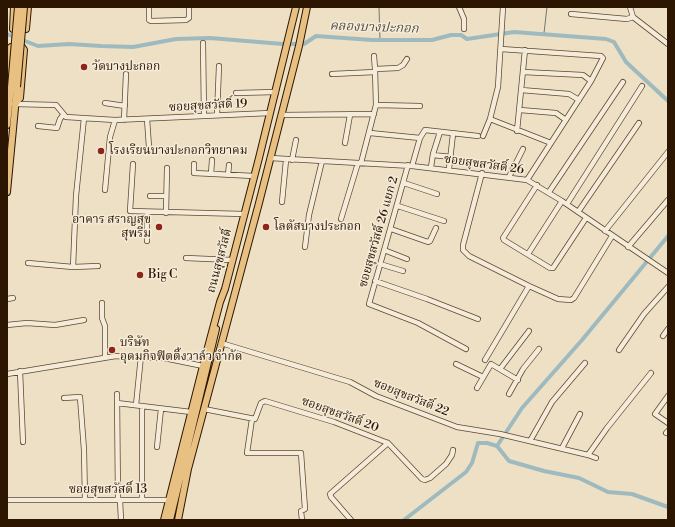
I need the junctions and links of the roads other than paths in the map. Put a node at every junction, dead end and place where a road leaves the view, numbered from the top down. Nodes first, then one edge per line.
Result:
1 (14, 7) edge
2 (18, 7) edge
3 (24, 7) edge
4 (28, 7) edge
5 (149, 7) edge
6 (189, 7) edge
7 (296, 7) edge
8 (307, 7) edge
9 (459, 7) edge
10 (504, 7) edge
11 (630, 7) edge
12 (570, 14) dead end
13 (633, 17) junction
14 (464, 29) dead end
15 (203, 43) dead end
16 (668, 44) edge
17 (501, 49) junction
18 (525, 50) junction
19 (374, 56) dead end
20 (407, 59) dead end
21 (219, 66) dead end
22 (375, 71) junction
23 (523, 72) junction
24 (126, 74) dead end
25 (332, 74) dead end
26 (7, 79) edge
27 (591, 81) junction
28 (623, 82) dead end
29 (642, 86) dead end
30 (14, 87) junction
31 (521, 90) junction
32 (276, 92) junction
33 (236, 93) dead end
34 (579, 100) junction
35 (105, 103) dead end
36 (15, 104) junction
37 (7, 105) edge
38 (376, 105) junction
39 (125, 106) junction
40 (420, 106) dead end
41 (520, 110) junction
42 (270, 113) junction
43 (374, 114) junction
44 (63, 115) junction
45 (217, 115) junction
46 (281, 115) junction
47 (350, 115) junction
48 (8, 116) edge
49 (204, 116) junction
50 (84, 118) junction
51 (147, 119) junction
52 (490, 119) junction
53 (115, 120) junction
54 (124, 120) junction
55 (566, 120) junction
56 (639, 124) dead end
57 (7, 125) edge
58 (38, 126) dead end
59 (517, 131) junction
60 (440, 132) junction
61 (370, 133) junction
62 (453, 134) junction
63 (420, 138) junction
64 (296, 140) dead end
65 (345, 143) dead end
66 (551, 143) junction
67 (149, 147) dead end
68 (523, 150) dead end
69 (668, 152) edge
70 (433, 155) junction
71 (451, 157) junction
72 (270, 158) junction
73 (212, 160) dead end
74 (289, 160) junction
75 (322, 161) junction
76 (359, 163) junction
77 (133, 164) dead end
78 (194, 164) dead end
79 (229, 164) dead end
80 (410, 165) junction
81 (432, 167) junction
82 (167, 168) dead end
83 (449, 169) junction
84 (482, 173) junction
85 (211, 174) junction
86 (228, 175) junction
87 (254, 176) junction
88 (509, 177) junction
89 (527, 180) junction
90 (404, 183) junction
91 (537, 185) junction
92 (105, 190) dead end
93 (7, 192) edge
94 (549, 192) junction
95 (437, 194) dead end
96 (150, 196) dead end
97 (166, 196) junction
98 (668, 200) edge
99 (562, 201) junction
100 (282, 202) dead end
101 (567, 204) junction
102 (398, 206) junction
103 (148, 212) junction
104 (578, 212) junction
105 (166, 213) junction
106 (244, 214) junction
107 (586, 218) junction
108 (340, 219) dead end
109 (444, 221) dead end
110 (436, 228) dead end
111 (391, 229) junction
112 (605, 231) junction
113 (612, 236) junction
114 (147, 241) dead end
115 (305, 247) dead end
116 (628, 247) junction
117 (384, 250) junction
118 (528, 254) junction
119 (186, 258) dead end
120 (406, 259) dead end
121 (232, 260) junction
122 (28, 263) dead end
123 (380, 264) junction
124 (98, 266) dead end
125 (73, 267) junction
126 (402, 271) dead end
127 (668, 273) edge
128 (375, 281) junction
129 (529, 286) junction
130 (668, 287) edge
131 (224, 293) junction
132 (102, 303) dead end
133 (478, 319) dead end
134 (84, 320) dead end
135 (7, 325) edge
136 (668, 329) edge
137 (529, 330) dead end
138 (663, 336) dead end
139 (221, 343) junction
140 (466, 349) dead end
141 (539, 349) dead end
142 (619, 350) dead end
143 (141, 356) junction
144 (106, 357) junction
145 (485, 360) dead end
146 (585, 363) dead end
147 (456, 364) dead end
148 (203, 366) junction
149 (500, 369) junction
150 (20, 371) junction
151 (651, 373) dead end
152 (7, 374) edge
153 (483, 377) junction
154 (518, 380) junction
155 (477, 388) dead end
156 (117, 394) dead end
157 (509, 394) dead end
158 (668, 396) edge
159 (64, 398) dead end
160 (117, 403) junction
161 (136, 405) junction
162 (142, 406) junction
163 (204, 409) junction
164 (161, 410) junction
165 (190, 412) junction
166 (580, 414) dead end
167 (252, 419) junction
168 (668, 423) edge
169 (530, 441) junction
170 (23, 442) dead end
171 (388, 443) junction
172 (157, 447) dead end
173 (562, 448) junction
174 (453, 450) dead end
175 (588, 455) junction
176 (596, 458) dead end
177 (7, 500) edge
178 (84, 500) junction
179 (119, 500) junction
180 (142, 500) junction
181 (169, 500) junction
182 (166, 519) edge
183 (121, 520) edge
184 (178, 520) edge
185 (302, 520) edge
186 (352, 520) edge

1 - 4 main road
2 - 30 main road, bridge
3 - 30 main road, bridge
5 - 6 street
7 - 32 main road, ถนนสุขสวัสดิ์
8 - 46 main road, ถนนสุขสวัสดิ์
9 - 14 street
10 - 17 street
11 - 13 street
12 - 13 street
13 - 16 street
15 - 49 street
17 - 18 street
17 - 52 street
18 - 23 street
18 - 27 street
19 - 22 street
20 - 22 street
21 - 45 street
22 - 25 street
22 - 38 street
23 - 27 street
23 - 31 street
24 - 39 street
26 - 36 main road
27 - 34 street
28 - 94 street
29 - 101 street
30 - 36 main road
30 - 48 main road
31 - 34 street
31 - 41 street
32 - 33 street
32 - 42 main road, ถนนสุขสวัสดิ์
34 - 55 street
35 - 39 street
36 - 44 street
36 - 93 main road
37 - 48 main road
38 - 40 street
38 - 43 street
39 - 54 street
41 - 55 street
41 - 59 street
42 - 45 street, ซอยสุขสวัสดิ์ 19
42 - 87 main road, ถนนสุขสวัสดิ์
43 - 47 street
43 - 61 street
44 - 50 street, ซอยสุขสวัสดิ์ 19
44 - 58 street
45 - 49 street, ซอยสุขสวัสดิ์ 19
46 - 47 street
46 - 72 main road, ถนนสุขสวัสดิ์
47 - 65 street
48 - 57 main road
49 - 51 street, ซอยสุขสวัสดิ์ 19
50 - 53 street, ซอยสุขสวัสดิ์ 19
50 - 125 street
51 - 54 street, ซอยสุขสวัสดิ์ 19
51 - 67 street
52 - 59 street
52 - 62 street
53 - 54 street, ซอยสุขสวัสดิ์ 19
53 - 92 street
55 - 66 street
56 - 104 street
59 - 66 street
60 - 62 street
60 - 63 street
60 - 70 street
61 - 63 street
61 - 76 street
62 - 71 street
63 - 80 street, ซอยสุขสวัสดิ์ 26 แยก 2
64 - 74 street
66 - 89 street
68 - 88 street
69 - 112 street
70 - 71 street
70 - 81 street
71 - 83 street
72 - 74 street, ซอยสุขสวัสดิ์ 26
72 - 139 main road, ถนนสุขสวัสดิ์
73 - 85 street
74 - 75 street, ซอยสุขสวัสดิ์ 26
74 - 100 street
75 - 76 street, ซอยสุขสวัสดิ์ 26
75 - 115 street
76 - 80 street, ซอยสุขสวัสดิ์ 26
76 - 108 street
77 - 103 street
78 - 85 street
79 - 86 street
80 - 81 street, ซอยสุขสวัสดิ์ 26
80 - 90 street, ซอยสุขสวัสดิ์ 26 แยก 2
81 - 83 street, ซอยสุขสวัสดิ์ 26
82 - 97 street
83 - 84 street, ซอยสุขสวัสดิ์ 26
84 - 88 street, ซอยสุขสวัสดิ์ 26
84 - 129 street
85 - 86 street
86 - 87 street
87 - 106 main road, ถนนสุขสวัสดิ์
88 - 89 street, ซอยสุขสวัสดิ์ 26
89 - 91 street, ซอยสุขสวัสดิ์ 26
90 - 95 street
90 - 102 street, ซอยสุขสวัสดิ์ 26 แยก 2
91 - 94 street, ซอยสุขสวัสดิ์ 26
91 - 118 street
94 - 99 street, ซอยสุขสวัสดิ์ 26
96 - 97 street
97 - 105 street
98 - 116 street
99 - 101 street, ซอยสุขสวัสดิ์ 26
99 - 118 street
101 - 104 street, ซอยสุขสวัสดิ์ 26
102 - 109 street
102 - 111 street, ซอยสุขสวัสดิ์ 26 แยก 2
103 - 105 street
103 - 114 street
104 - 107 street, ซอยสุขสวัสดิ์ 26
105 - 106 street
106 - 121 main road, ถนนสุขสวัสดิ์
107 - 112 street, ซอยสุขสวัสดิ์ 26
107 - 118 street
110 - 111 street
111 - 117 street, ซอยสุขสวัสดิ์ 26 แยก 2
112 - 113 street, ซอยสุขสวัสดิ์ 26
113 - 116 street, ซอยสุขสวัสดิ์ 26
113 - 129 street
116 - 127 street, ซอยสุขสวัสดิ์ 26
117 - 120 street
117 - 123 street, ซอยสุขสวัสดิ์ 26 แยก 2
119 - 121 street
121 - 131 main road, ถนนสุขสวัสดิ์
122 - 125 street
123 - 126 street
123 - 128 street, ซอยสุขสวัสดิ์ 26 แยก 2
124 - 125 street
128 - 133 street
128 - 140 street, ซอยสุขสวัสดิ์ 26 แยก 2
129 - 145 street
130 - 142 street
131 - 148 main road, ถนนสุขสวัสดิ์
131 - 182 main road
132 - 144 street
134 - 135 street
136 - 138 street
137 - 149 street
139 - 163 main road, ถนนสุขสวัสดิ์
139 - 169 street, ซอยสุขสวัสดิ์ 22
141 - 154 street
143 - 144 street
143 - 148 street
143 - 161 street
144 - 150 street
146 - 169 street
147 - 153 street
148 - 165 main road, ถนนสุขสวัสดิ์
149 - 153 street
149 - 154 street
150 - 152 street
150 - 170 street
151 - 175 street
153 - 155 street
154 - 157 street
156 - 160 street
158 - 168 street
159 - 178 street
160 - 161 street
160 - 179 street
161 - 162 street
162 - 164 street
162 - 180 street
163 - 167 street
163 - 184 main road, ถนนสุขสวัสดิ์
164 - 165 street
164 - 172 street
165 - 181 main road, ถนนสุขสวัสดิ์
166 - 173 street
167 - 171 street, ซอยสุขสวัสดิ์ 20
167 - 185 street
169 - 173 street, ซอยสุขสวัสดิ์ 22
171 - 174 street, ซอยสุขสวัสดิ์ 20
171 - 186 street
173 - 175 street, ซอยสุขสวัสดิ์ 22
175 - 176 street, ซอยสุขสวัสดิ์ 22
177 - 178 street, ซอยสุขสวัสดิ์ 13
178 - 179 street, ซอยสุขสวัสดิ์ 13
179 - 180 street, ซอยสุขสวัสดิ์ 13
179 - 183 street
180 - 181 street, ซอยสุขสวัสดิ์ 13
181 - 182 main road, ถนนสุขสวัสดิ์

